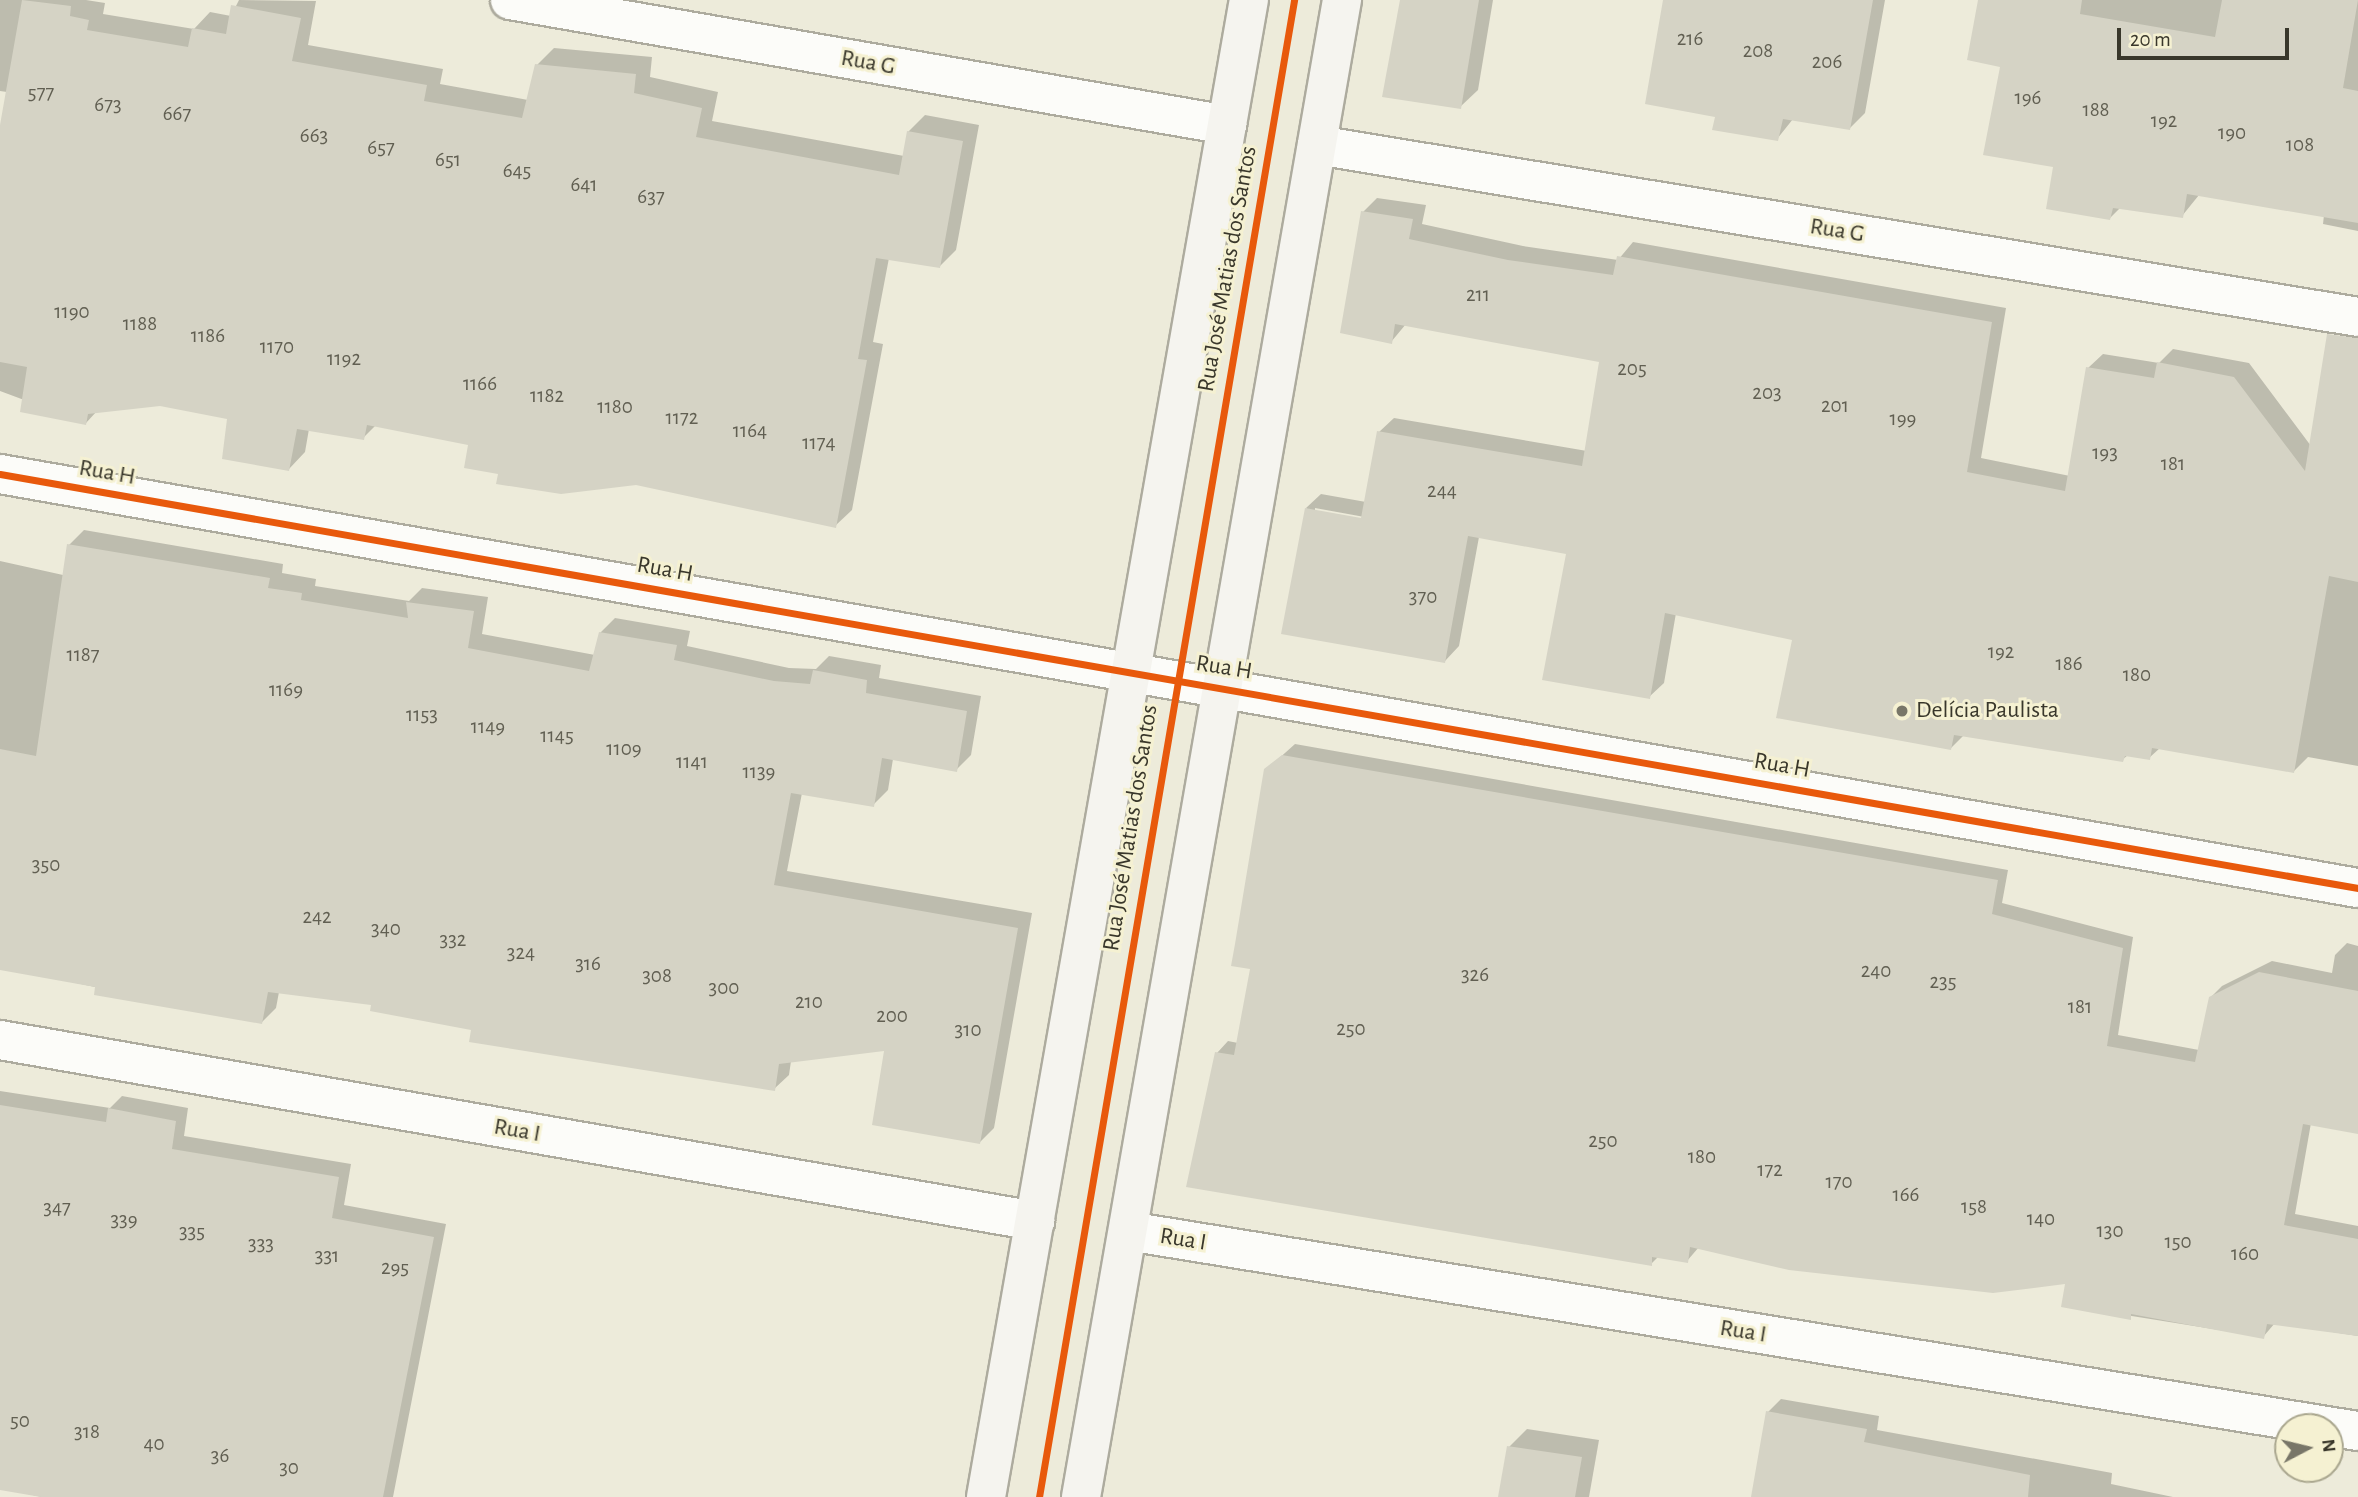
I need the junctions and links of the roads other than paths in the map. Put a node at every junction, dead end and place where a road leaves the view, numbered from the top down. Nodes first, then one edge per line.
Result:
1 (510, 0) edge
2 (1249, 0) edge
3 (1342, 0) edge
4 (1227, 125) junction
5 (1317, 145) junction
6 (2358, 317) edge
7 (0, 474) edge
8 (1132, 671) junction
9 (1223, 687) junction
10 (2358, 888) edge
11 (0, 1040) edge
12 (1035, 1221) junction
13 (1128, 1231) junction
14 (2358, 1431) edge
15 (986, 1497) edge
16 (1081, 1497) edge

1 - 4 street, Rua G
2 - 4 main road, Rua José Matias dos Santos
3 - 5 main road
4 - 8 main road, Rua José Matias dos Santos
5 - 6 street, Rua G
5 - 9 main road
7 - 8 street, Rua H
8 - 9 street, Rua H
8 - 12 main road, Rua José Matias dos Santos
9 - 10 street, Rua H
9 - 13 main road
11 - 12 street, Rua I
12 - 15 main road, Rua José Matias dos Santos
13 - 14 street, Rua I
13 - 16 main road

